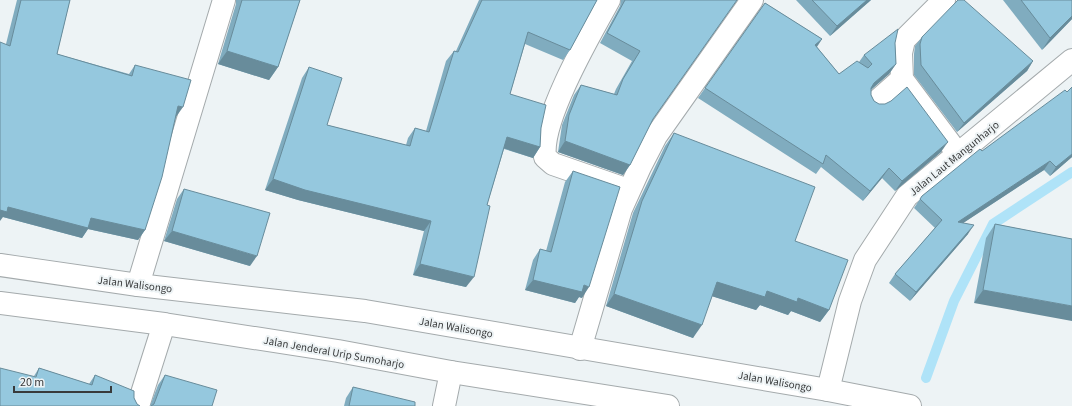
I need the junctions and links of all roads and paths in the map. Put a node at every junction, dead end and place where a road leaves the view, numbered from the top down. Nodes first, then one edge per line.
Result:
1 (224, 0) edge
2 (609, 0) edge
3 (752, 0) edge
4 (944, 0) edge
5 (1072, 60) edge
6 (902, 80) junction
7 (876, 102) edge
8 (958, 154) junction
9 (628, 190) junction
10 (0, 265) edge
11 (138, 285) junction
12 (0, 303) edge
13 (164, 324) junction
14 (580, 349) junction
15 (451, 372) junction
16 (828, 390) junction
17 (138, 406) edge
18 (444, 406) edge
19 (668, 406) edge
20 (910, 406) edge

1 - 11 main road
2 - 9 main road
3 - 9 main road
4 - 6 main road
5 - 8 main road, Jalan Laut Mangunharjo
6 - 7 main road
6 - 8 main road
8 - 16 main road, Jalan Laut Mangunharjo
9 - 14 main road
10 - 11 main road, Jalan Walisongo
11 - 14 main road, Jalan Walisongo
12 - 13 main road, Jalan Jenderal Urip Sumoharjo
13 - 15 main road, Jalan Jenderal Urip Sumoharjo
13 - 17 main road
14 - 16 main road, Jalan Walisongo
15 - 18 main road
15 - 19 main road, Jalan Jenderal Urip Sumoharjo
16 - 20 main road, Jalan Walisongo

